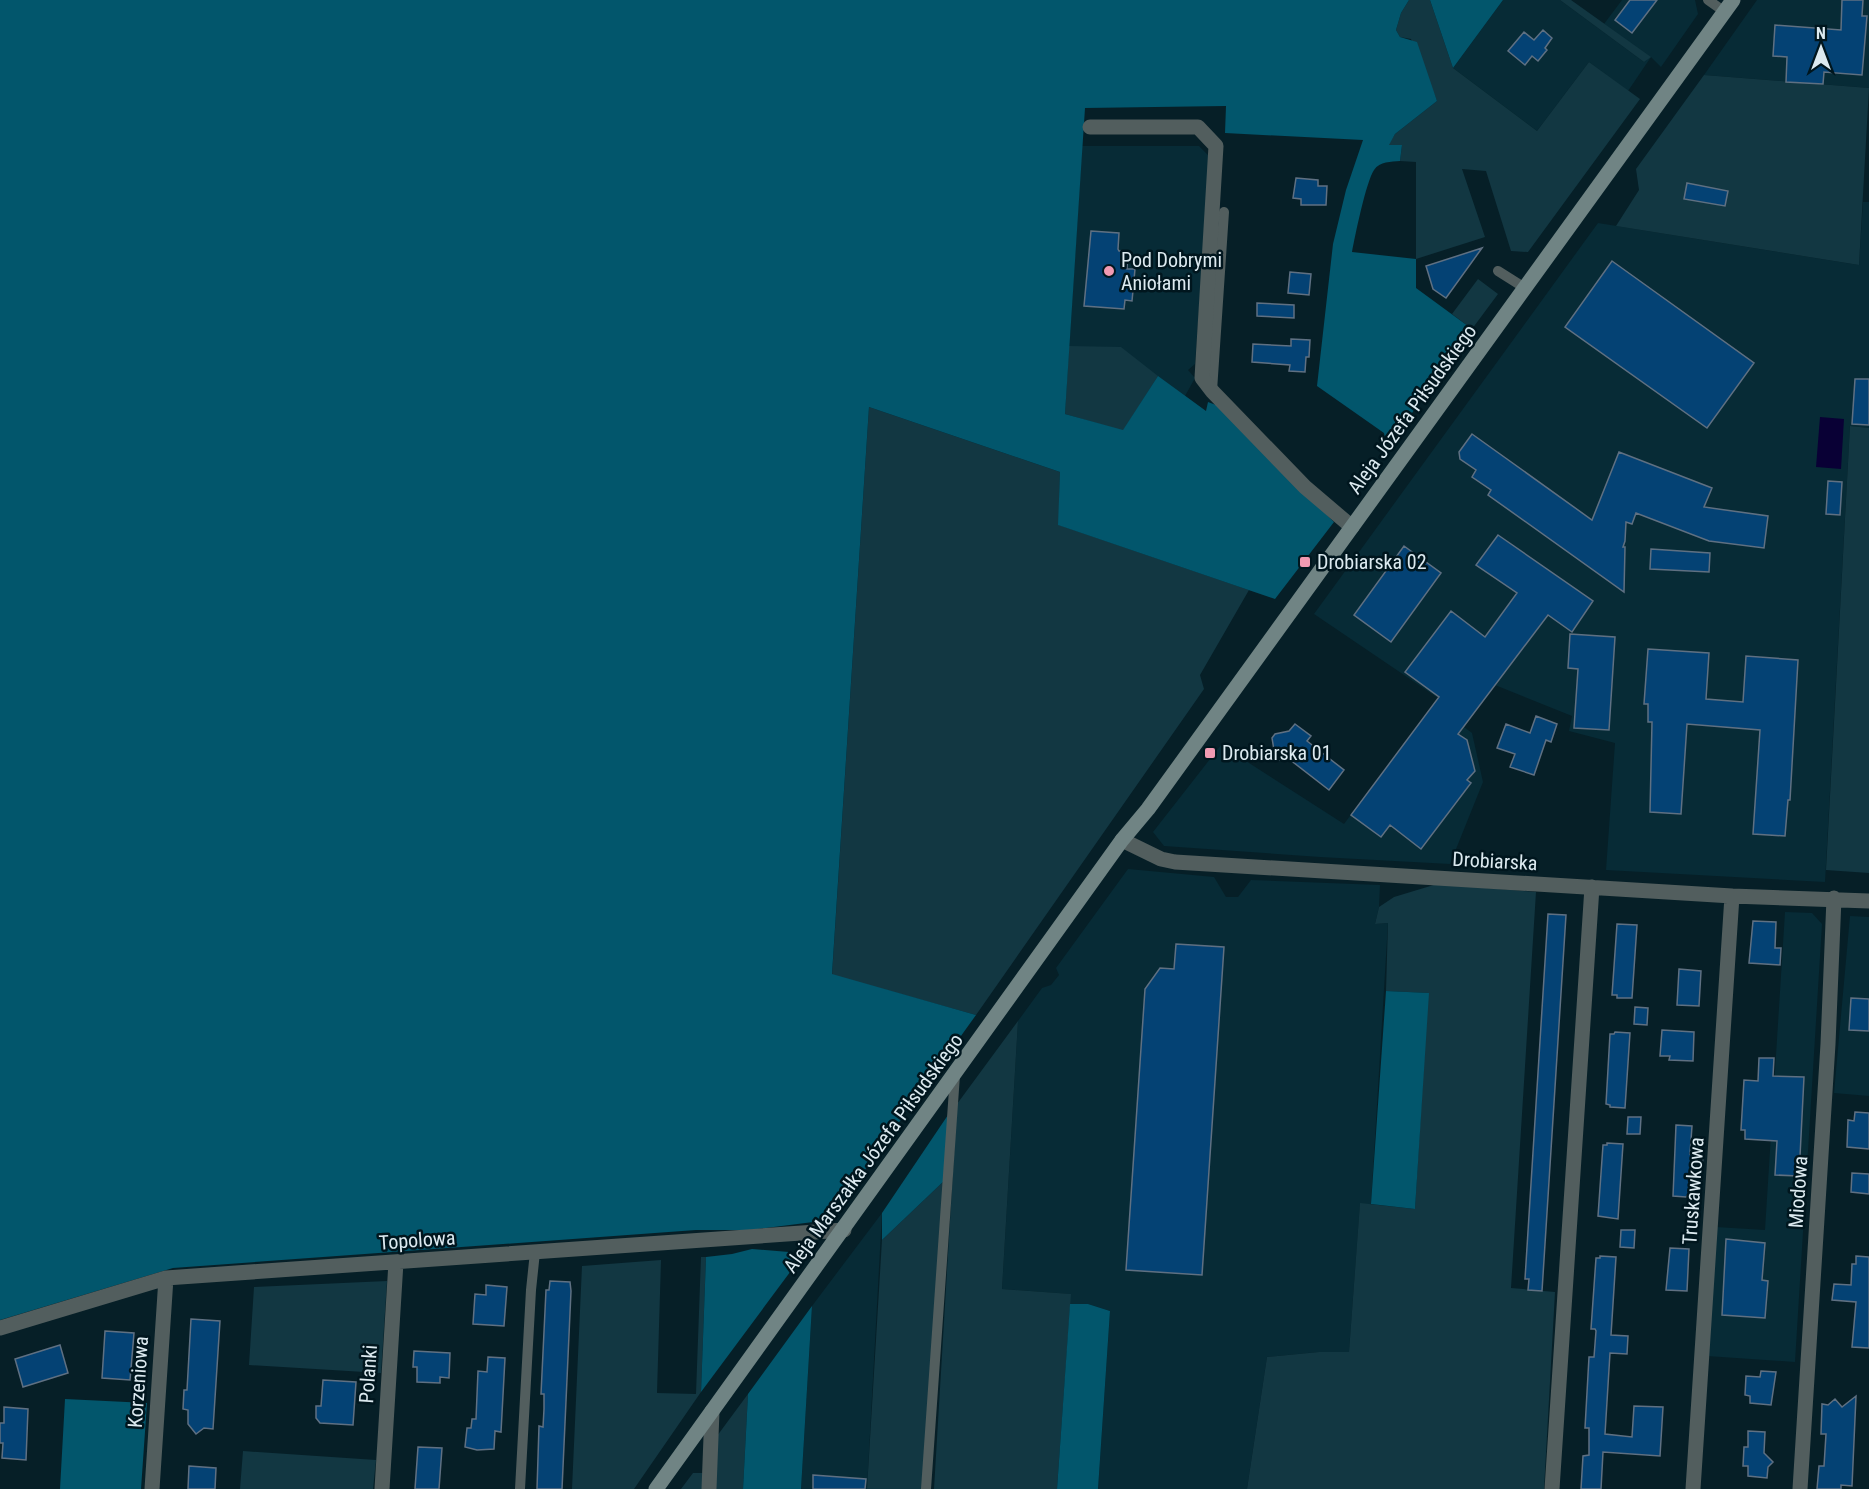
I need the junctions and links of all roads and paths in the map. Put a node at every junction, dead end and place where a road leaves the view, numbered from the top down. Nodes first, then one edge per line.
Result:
1 (1708, 0) edge
2 (1729, 6) edge
3 (1090, 127) dead end
4 (1224, 212) dead end
5 (1498, 272) dead end
6 (1525, 288) junction
7 (1212, 392) junction
8 (1352, 527) junction
9 (1122, 840) junction
10 (1592, 887) junction
11 (1732, 896) junction
12 (1834, 898) junction
13 (1869, 901) edge
14 (955, 1075) junction
15 (843, 1230) junction
16 (535, 1252) junction
17 (396, 1262) junction
18 (166, 1278) junction
19 (0, 1328) edge
20 (712, 1411) junction
21 (152, 1489) edge
22 (382, 1489) edge
23 (520, 1489) edge
24 (656, 1489) edge
25 (709, 1489) edge
26 (926, 1489) edge
27 (1552, 1489) edge
28 (1693, 1489) edge
29 (1800, 1489) edge

1 - 2 lane
2 - 6 main road, Aleja Józefa Piłsudskiego
3 - 7 street
4 - 7 lane
5 - 6 lane
6 - 8 main road, Aleja Józefa Piłsudskiego
7 - 8 street
8 - 9 main road, Aleja Józefa Piłsudskiego
9 - 10 street, Drobiarska
9 - 14 main road, Aleja Marszałka Józefa Piłsudskiego
10 - 11 street, Drobiarska
10 - 27 street
11 - 12 street, Drobiarska
11 - 28 street, Truskawkowa
12 - 13 street, Drobiarska
12 - 29 street, Miodowa
14 - 15 main road, Aleja Marszałka Józefa Piłsudskiego
14 - 26 lane
15 - 16 street, Topolowa
15 - 20 main road, Aleja Marszałka Józefa Piłsudskiego
16 - 17 street, Topolowa
16 - 23 lane
17 - 18 street, Topolowa
17 - 22 street, Polanki
18 - 19 street, Topolowa
18 - 21 street, Korzeniowa
20 - 24 main road, Aleja Marszałka Józefa Piłsudskiego
20 - 25 street

